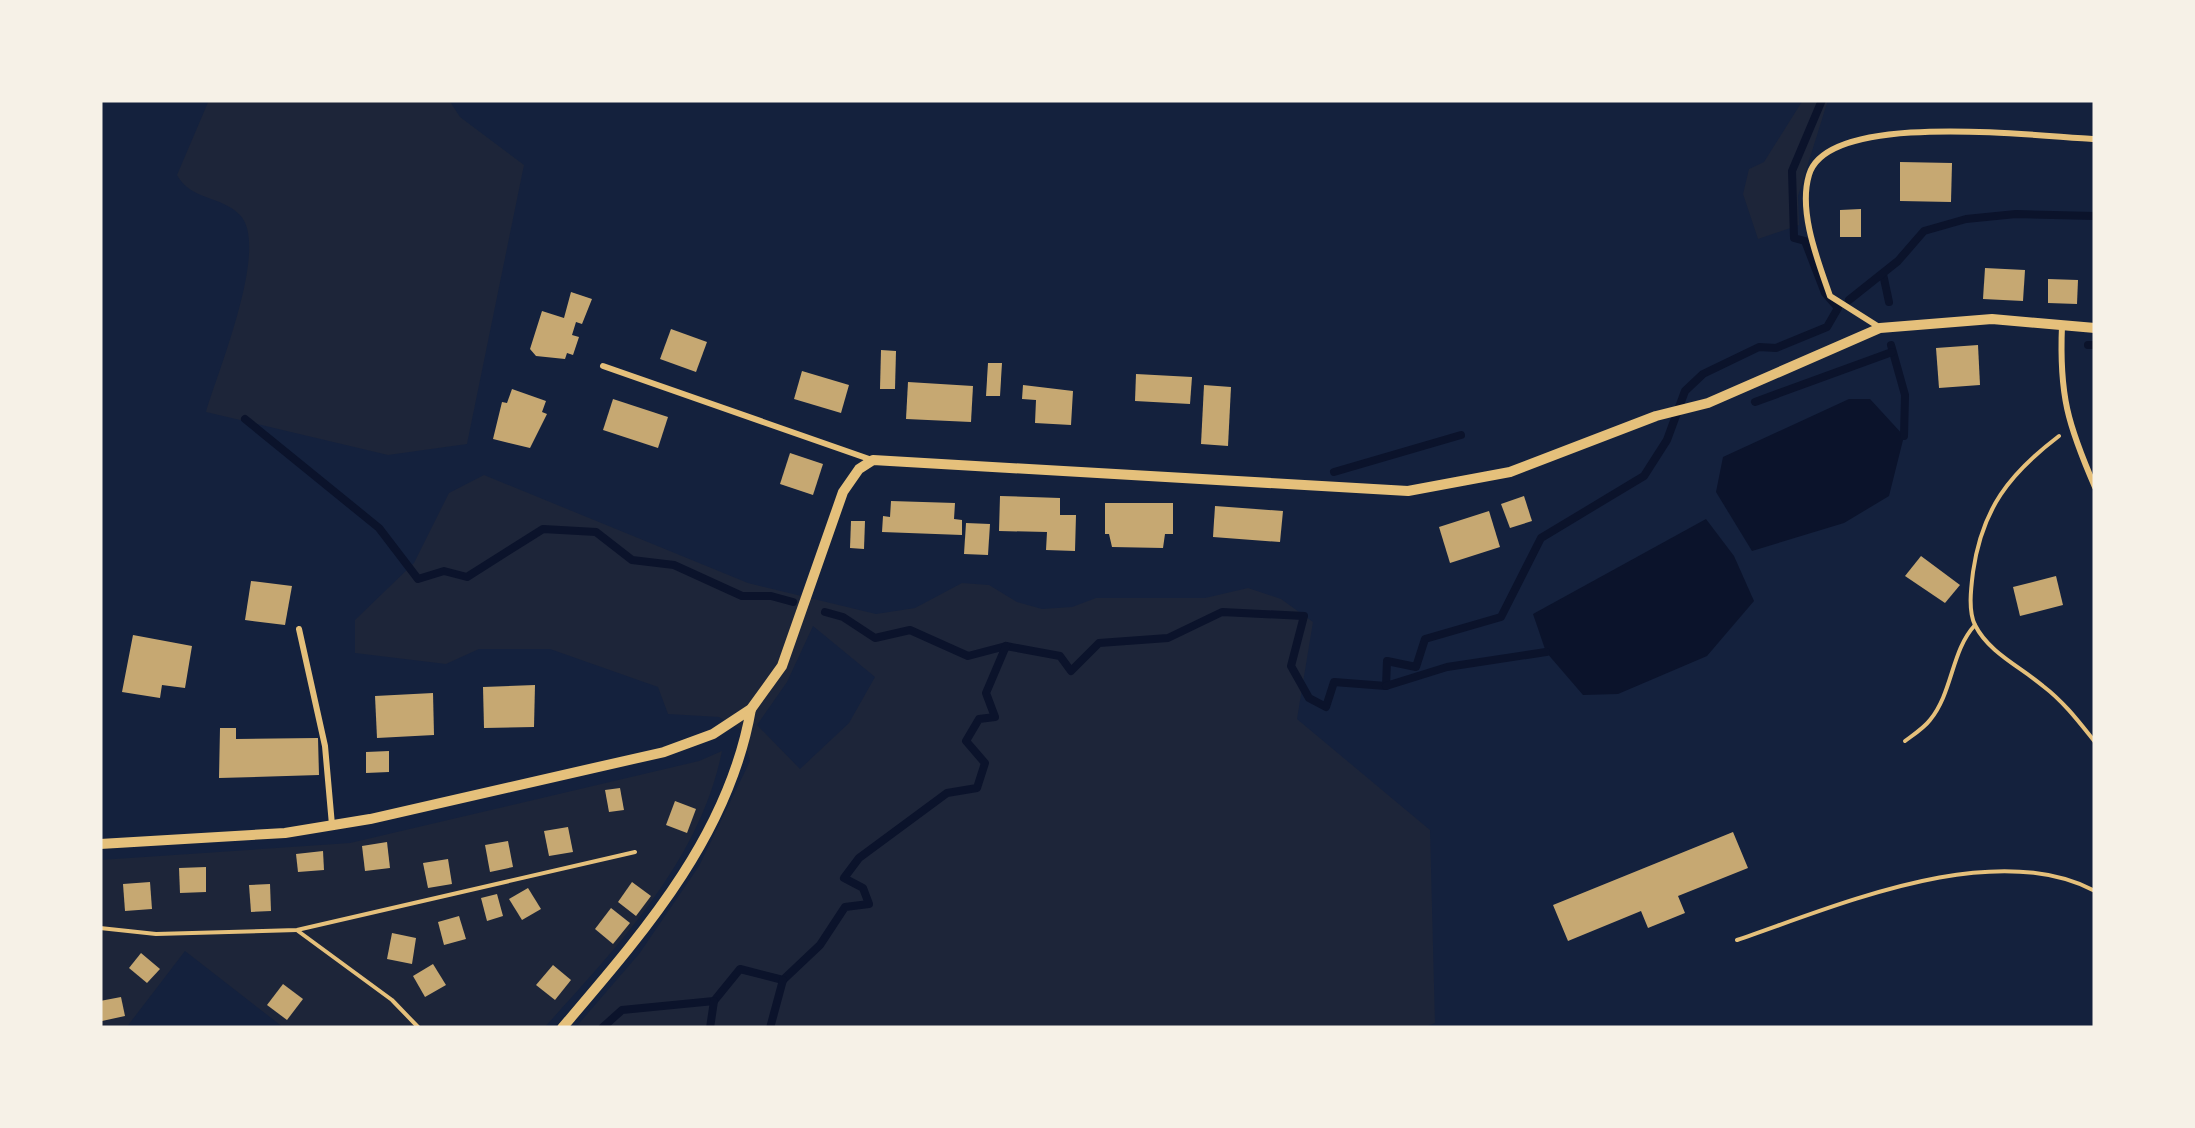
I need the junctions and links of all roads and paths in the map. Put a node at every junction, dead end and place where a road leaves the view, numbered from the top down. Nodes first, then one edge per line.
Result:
1 (2095, 139) edge
2 (2062, 326) junction
3 (1880, 328) junction
4 (2095, 328) edge
5 (603, 366) dead end
6 (2070, 428) junction
7 (873, 460) junction
8 (2095, 487) edge
9 (1975, 625) junction
10 (299, 629) dead end
11 (751, 709) junction
12 (1905, 741) dead end
13 (2095, 742) edge
14 (332, 825) junction
15 (100, 844) edge
16 (635, 852) dead end
17 (2095, 892) edge
18 (100, 928) edge
19 (297, 930) junction
20 (1737, 940) dead end
21 (419, 1028) edge
22 (562, 1028) edge

1 - 3 lane
2 - 3 street
2 - 4 street
2 - 6 lane
3 - 7 street
5 - 7 lane
6 - 8 lane
6 - 9 path
7 - 11 street
9 - 12 path
9 - 13 path
10 - 14 lane
11 - 14 street
11 - 22 street
14 - 15 street
16 - 19 path
17 - 20 path
18 - 19 path
19 - 21 path

